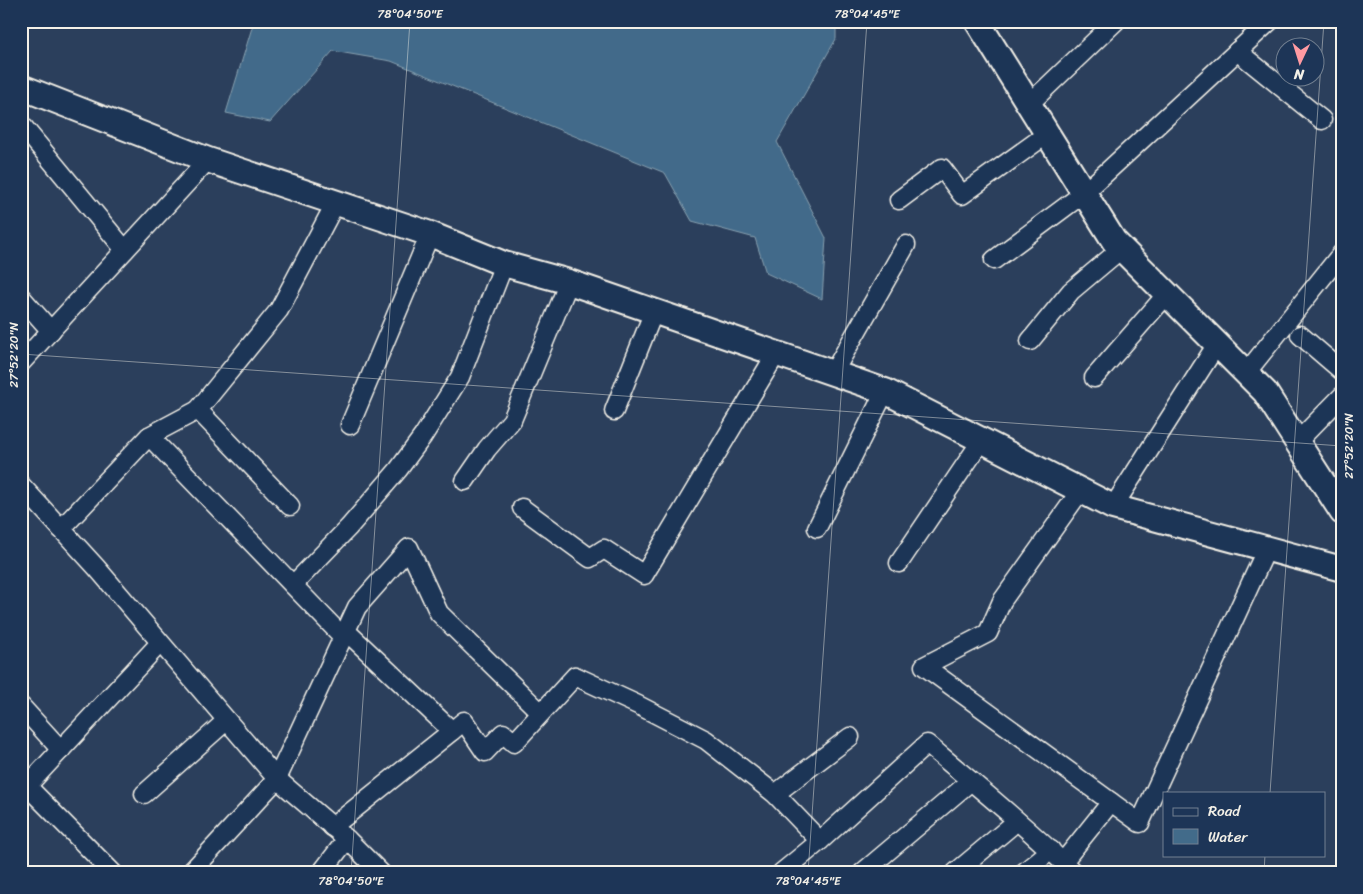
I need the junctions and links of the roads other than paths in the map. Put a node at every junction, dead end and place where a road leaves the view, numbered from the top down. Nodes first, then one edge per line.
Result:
1 (977, 21) edge
2 (1116, 21) edge
3 (1270, 21) edge
4 (1237, 51) junction
5 (21, 87) edge
6 (1029, 104) junction
7 (1322, 120) dead end
8 (21, 124) edge
9 (1046, 134) junction
10 (208, 160) junction
11 (1084, 193) junction
12 (899, 200) dead end
13 (336, 202) junction
14 (430, 234) junction
15 (906, 245) dead end
16 (1121, 249) junction
17 (125, 250) junction
18 (1342, 253) edge
19 (994, 260) dead end
20 (504, 264) junction
21 (569, 282) junction
22 (1166, 294) junction
23 (21, 297) edge
24 (654, 311) junction
25 (51, 331) junction
26 (1300, 336) dead end
27 (1030, 341) dead end
28 (1217, 344) junction
29 (776, 354) junction
30 (21, 363) edge
31 (1342, 371) edge
32 (833, 373) junction
33 (1246, 373) junction
34 (1094, 378) dead end
35 (885, 391) junction
36 (1342, 396) edge
37 (198, 410) junction
38 (614, 411) dead end
39 (350, 425) dead end
40 (149, 436) junction
41 (982, 440) junction
42 (1297, 442) junction
43 (465, 480) dead end
44 (21, 484) edge
45 (1081, 490) junction
46 (290, 506) dead end
47 (1113, 507) junction
48 (522, 508) dead end
49 (1342, 512) edge
50 (817, 528) dead end
51 (61, 529) junction
52 (1267, 548) junction
53 (899, 563) dead end
54 (1342, 569) edge
55 (293, 585) junction
56 (345, 634) junction
57 (160, 643) junction
58 (21, 706) edge
59 (541, 713) junction
60 (226, 721) junction
61 (452, 731) junction
62 (850, 737) dead end
63 (61, 750) junction
64 (277, 779) junction
65 (971, 781) junction
66 (24, 789) edge
67 (144, 794) dead end
68 (776, 794) junction
69 (1111, 802) junction
70 (1017, 822) junction
71 (332, 827) junction
72 (346, 839) junction
73 (820, 841) junction
74 (1063, 862) edge
75 (113, 873) edge
76 (190, 873) edge
77 (321, 873) edge
78 (381, 873) edge
79 (781, 873) edge
80 (862, 873) edge
81 (955, 873) edge
82 (1023, 873) edge

1 - 6 street
2 - 6 street
3 - 4 street
4 - 7 street
4 - 11 street
5 - 10 street
6 - 9 street
8 - 17 street
9 - 11 street
9 - 12 street
10 - 13 street
10 - 17 street
11 - 16 street
11 - 19 street
13 - 14 street
13 - 37 street
14 - 20 street
14 - 39 street
15 - 32 street
16 - 22 street
16 - 27 street
17 - 25 street
18 - 33 street
20 - 21 street
20 - 55 street
21 - 24 street
21 - 43 street
22 - 28 street
22 - 34 street
23 - 25 street
24 - 29 street
24 - 38 street
25 - 30 street
26 - 31 street
28 - 33 street
28 - 47 street
29 - 32 street
29 - 48 street
32 - 35 street
33 - 42 street
35 - 41 street
35 - 50 street
36 - 42 street
37 - 40 street
37 - 46 street
40 - 51 street
40 - 55 street
41 - 45 street
41 - 53 street
42 - 49 street
44 - 51 street
45 - 47 street
45 - 69 street
47 - 52 street
51 - 57 street
52 - 54 street
52 - 69 street
55 - 56 street
56 - 59 street
56 - 61 street
56 - 64 street
57 - 60 street
57 - 63 street
58 - 63 street
59 - 61 street
59 - 68 street
60 - 64 street
60 - 67 street
61 - 71 street
62 - 68 street
63 - 66 street
64 - 71 street
64 - 76 street
65 - 70 street
65 - 73 street
65 - 80 street
66 - 75 street
68 - 73 street
69 - 74 street
70 - 74 street
70 - 81 street
71 - 72 street
72 - 77 street
72 - 78 street
73 - 79 street
74 - 82 street

